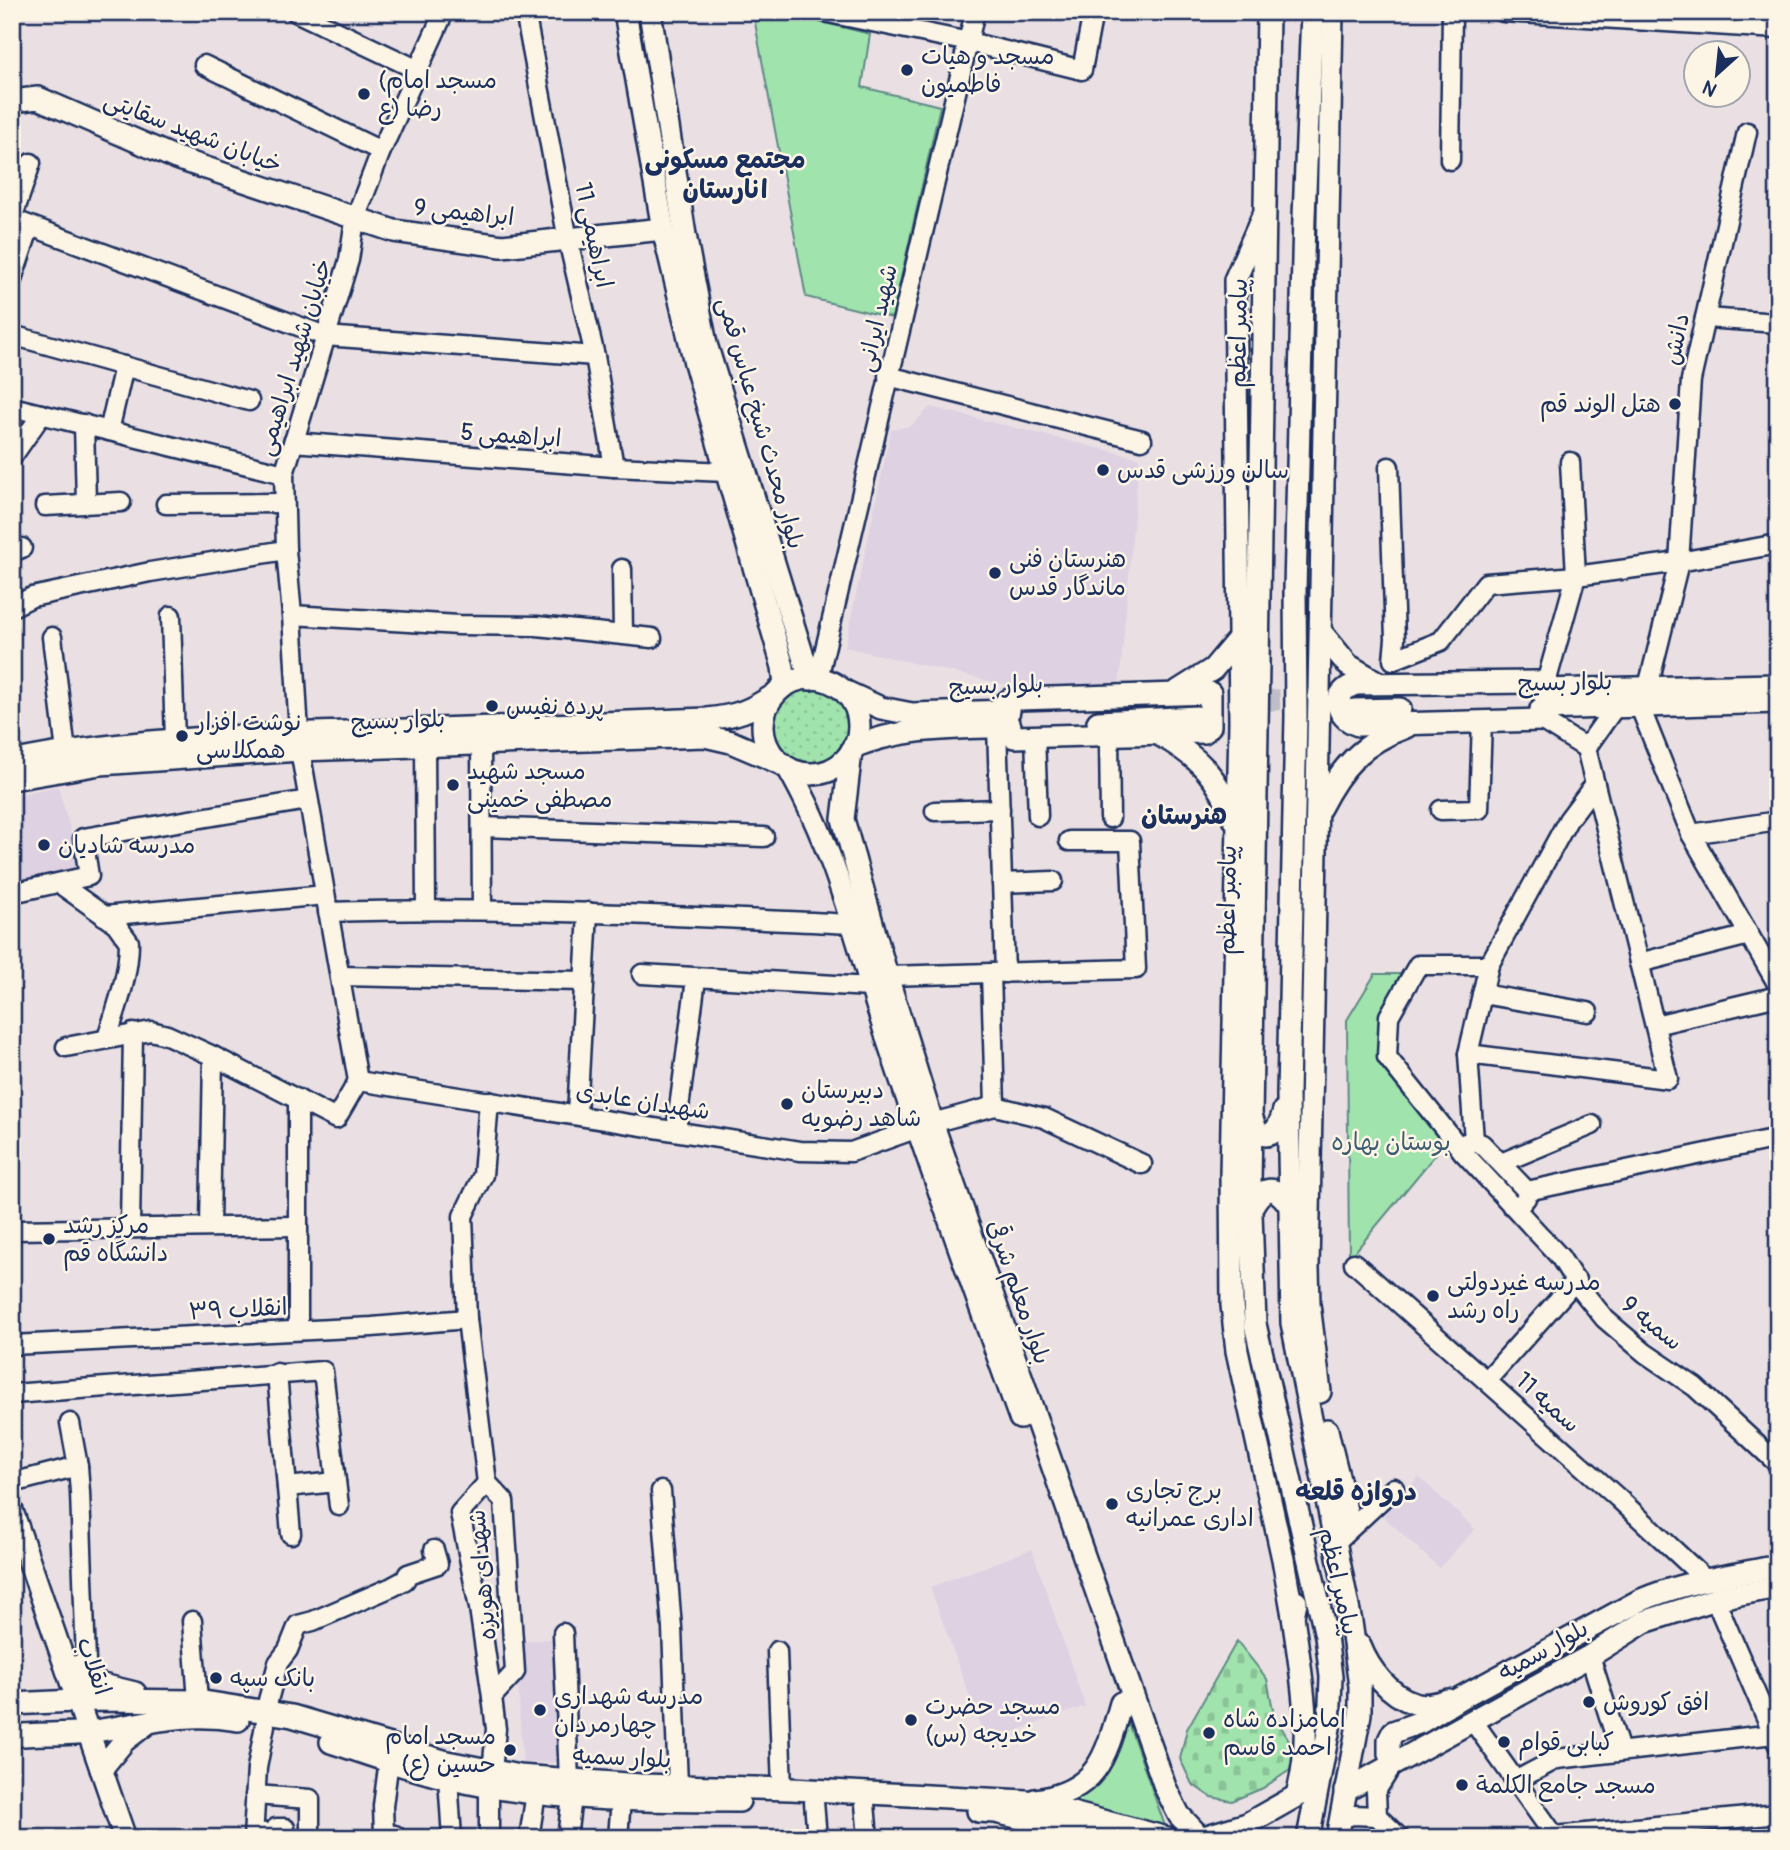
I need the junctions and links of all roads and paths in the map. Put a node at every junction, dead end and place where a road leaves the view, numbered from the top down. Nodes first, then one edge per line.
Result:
1 (296, 12) edge
2 (443, 12) edge
3 (525, 12) edge
4 (625, 12) edge
5 (650, 12) edge
6 (824, 12) edge
7 (975, 12) edge
8 (1093, 12) edge
9 (1268, 12) edge
10 (1312, 12) edge
11 (1332, 12) edge
12 (1452, 12) edge
13 (1503, 12) edge
14 (1778, 29) edge
15 (968, 42) junction
16 (204, 65) dead end
17 (416, 69) junction
18 (12, 102) edge
19 (1747, 132) dead end
20 (380, 151) junction
21 (1450, 160) dead end
22 (31, 163) dead end
23 (1266, 210) junction
24 (1304, 217) junction
25 (12, 219) edge
26 (355, 219) junction
27 (30, 226) junction
28 (663, 229) junction
29 (568, 240) junction
30 (1329, 265) junction
31 (12, 280) edge
32 (1705, 318) junction
33 (1774, 323) edge
34 (12, 335) edge
35 (325, 336) junction
36 (596, 356) junction
37 (124, 366) junction
38 (888, 376) junction
39 (249, 401) dead end
40 (12, 407) edge
41 (42, 414) junction
42 (84, 424) junction
43 (109, 430) junction
44 (1142, 440) dead end
45 (293, 442) junction
46 (12, 457) edge
47 (1570, 462) dead end
48 (614, 467) junction
49 (1390, 467) dead end
50 (726, 471) junction
51 (284, 474) junction
52 (121, 502) dead end
53 (86, 503) junction
54 (284, 503) junction
55 (166, 504) dead end
56 (45, 506) dead end
57 (1778, 544) edge
58 (286, 551) junction
59 (1679, 562) junction
60 (622, 569) dead end
61 (1576, 576) junction
62 (12, 607) edge
63 (292, 615) junction
64 (171, 616) dead end
65 (1321, 632) junction
66 (622, 634) junction
67 (829, 636) junction
68 (52, 637) dead end
69 (652, 638) dead end
70 (1239, 638) junction
71 (799, 640) junction
72 (814, 679) junction
73 (1378, 683) junction
74 (1778, 685) edge
75 (779, 690) junction
76 (844, 691) junction
77 (1248, 691) junction
78 (1175, 693) junction
79 (1644, 697) junction
80 (1548, 700) junction
81 (1778, 702) edge
82 (1354, 703) tunnel mouth
83 (1615, 707) junction
84 (1197, 710) tunnel mouth
85 (996, 719) junction
86 (1482, 721) junction
87 (1418, 723) junction
88 (1158, 734) junction
89 (1109, 735) junction
90 (1035, 737) junction
91 (175, 741) junction
92 (298, 742) junction
93 (481, 743) junction
94 (425, 745) junction
95 (1586, 748) junction
96 (852, 750) junction
97 (66, 752) junction
98 (12, 762) edge
99 (785, 766) junction
100 (12, 779) edge
101 (1595, 784) junction
102 (308, 800) junction
103 (1000, 809) junction
104 (1441, 810) dead end
105 (935, 811) dead end
106 (1317, 813) junction
107 (1038, 816) dead end
108 (1110, 818) dead end
109 (1778, 821) edge
110 (482, 827) junction
111 (1238, 830) junction
112 (1690, 834) junction
113 (764, 837) dead end
114 (1069, 841) dead end
115 (1053, 881) dead end
116 (1002, 883) junction
117 (60, 884) junction
118 (12, 893) edge
119 (327, 903) junction
120 (426, 908) junction
121 (482, 910) junction
122 (588, 912) junction
123 (104, 916) junction
124 (853, 923) junction
125 (1749, 935) junction
126 (1639, 963) junction
127 (1489, 965) junction
128 (998, 973) junction
129 (642, 974) dead end
130 (340, 976) junction
131 (696, 979) junction
132 (583, 981) junction
133 (879, 981) junction
134 (1778, 985) edge
135 (1482, 994) junction
136 (1778, 996) edge
137 (1588, 1012) dead end
138 (1655, 1025) junction
139 (133, 1033) junction
140 (107, 1038) junction
141 (66, 1047) dead end
142 (1468, 1054) junction
143 (213, 1056) junction
144 (358, 1081) junction
145 (1288, 1095) junction
146 (298, 1100) junction
147 (489, 1101) junction
148 (995, 1106) junction
149 (1249, 1110) junction
150 (577, 1115) junction
151 (1592, 1125) dead end
152 (925, 1126) junction
153 (676, 1131) junction
154 (1778, 1138) edge
155 (1468, 1147) junction
156 (1501, 1163) junction
157 (1142, 1164) dead end
158 (1527, 1191) junction
159 (1511, 1205) junction
160 (1290, 1206) junction
161 (1251, 1209) junction
162 (210, 1226) junction
163 (297, 1226) junction
164 (130, 1228) junction
165 (12, 1230) edge
166 (1354, 1263) dead end
167 (1576, 1280) junction
168 (467, 1319) junction
169 (298, 1330) junction
170 (12, 1345) edge
171 (277, 1373) junction
172 (1487, 1380) junction
173 (12, 1394) edge
174 (70, 1423) dead end
175 (1778, 1464) edge
176 (78, 1466) junction
177 (336, 1482) junction
178 (12, 1483) edge
179 (487, 1483) junction
180 (287, 1488) junction
181 (1394, 1488) dead end
182 (661, 1491) dead end
183 (339, 1506) dead end
184 (12, 1511) edge
185 (291, 1534) dead end
186 (1333, 1539) junction
187 (434, 1550) dead end
188 (1778, 1566) edge
189 (1310, 1572) junction
190 (1706, 1580) junction
191 (1778, 1587) edge
192 (1715, 1599) junction
193 (1293, 1616) junction
194 (192, 1621) dead end
195 (1350, 1622) junction
196 (564, 1633) dead end
197 (777, 1651) dead end
198 (1590, 1656) junction
199 (69, 1673) junction
200 (492, 1697) junction
201 (1460, 1698) junction
202 (78, 1701) junction
203 (119, 1701) junction
204 (168, 1701) junction
205 (198, 1701) junction
206 (1121, 1703) junction
207 (12, 1704) edge
208 (1306, 1716) junction
209 (265, 1719) junction
210 (153, 1720) junction
211 (1473, 1721) junction
212 (123, 1725) junction
213 (89, 1732) junction
214 (12, 1736) edge
215 (1776, 1739) edge
216 (1620, 1751) junction
217 (389, 1760) junction
218 (1398, 1762) junction
219 (101, 1769) junction
220 (1322, 1770) junction
221 (448, 1779) junction
222 (491, 1779) junction
223 (1516, 1781) junction
224 (678, 1786) junction
225 (571, 1789) junction
226 (782, 1789) junction
227 (1345, 1791) junction
228 (536, 1793) junction
229 (255, 1795) junction
230 (1297, 1795) junction
231 (621, 1799) junction
232 (1026, 1801) junction
233 (814, 1802) junction
234 (865, 1804) junction
235 (1778, 1814) edge
236 (1377, 1815) junction
237 (285, 1828) dead end
238 (1338, 1828) edge
239 (253, 1835) edge
240 (489, 1835) dead end
241 (1204, 1836) edge
242 (1169, 1837) edge
243 (1555, 1837) edge
244 (125, 1838) edge
245 (310, 1838) edge
246 (395, 1838) edge
247 (452, 1838) edge
248 (529, 1838) edge
249 (567, 1838) edge
250 (618, 1838) edge
251 (817, 1838) edge
252 (869, 1838) edge
253 (1102, 1838) edge
254 (1308, 1838) edge
255 (1400, 1838) edge

1 - 17 street
2 - 17 street, خیابان شهید ابراهیمی
3 - 29 street, ابراهیمی 11
4 - 28 main road
5 - 71 main road, بلوار محدث شیخ عباس قمی
6 - 15 street
7 - 15 street, شهید ایرانی
8 - 15 street
9 - 23 main road, پیامبر اعظم
10 - 24 main road, پیامبر اعظم
11 - 30 main road
12 - 21 street
13 - 14 street
15 - 38 street, شهید ایرانی
16 - 20 street
17 - 20 street, خیابان شهید ابراهیمی
18 - 26 main road, خیابان شهید سقایتی
19 - 32 street, دانش
20 - 26 street, خیابان شهید ابراهیمی
22 - 25 street
23 - 70 main road
23 - 77 main road, پیامبر اعظم
24 - 30 main road
24 - 145 main road, پیامبر اعظم
25 - 27 street
26 - 29 main road, ابراهیمی 9
26 - 35 street, خیابان شهید ابراهیمی
27 - 31 street
27 - 35 street
28 - 29 main road, ابراهیمی 9
28 - 50 main road
29 - 36 street, ابراهیمی 11
30 - 65 main road
32 - 33 street
32 - 59 street, دانش
34 - 37 street
35 - 36 street
35 - 45 street, خیابان شهید ابراهیمی
36 - 48 street, ابراهیمی 11
37 - 39 street
37 - 43 street
38 - 44 street
38 - 67 street, شهید ایرانی
40 - 41 street
41 - 42 street
41 - 46 street
42 - 43 street
42 - 53 street
43 - 51 street
45 - 48 street, ابراهیمی 5
45 - 51 street, خیابان شهید ابراهیمی
47 - 61 street
48 - 50 street, ابراهیمی 5
49 - 61 street
50 - 75 main road
51 - 54 street, خیابان شهید ابراهیمی
52 - 53 street
53 - 56 street
54 - 55 street
54 - 58 street, خیابان شهید ابراهیمی
57 - 59 street
58 - 62 street
58 - 63 street, خیابان شهید ابراهیمی
59 - 61 street
59 - 79 street, دانش
60 - 66 street
61 - 80 street
63 - 66 street
63 - 92 street, خیابان شهید ابراهیمی
64 - 91 street
65 - 73 main road
65 - 106 main road
66 - 69 street
67 - 71 street
67 - 72 street, شهید ایرانی
68 - 97 street
70 - 77 main road
70 - 78 main road
71 - 72 main road, بلوار محدث شیخ عباس قمی
72 - 75 main road
72 - 76 main road
73 - 80 main road
73 - 87 main road
74 - 79 main road, بلوار بسیج
75 - 92 main road, بلوار بسیج
75 - 99 main road
76 - 85 main road, بلوار بسیج
76 - 96 main road
77 - 111 main road
77 - 149 main road, پیامبر اعظم
78 - 85 main road
78 - 88 main road
79 - 80 main road, بلوار بسیج
79 - 81 main road, بلوار بسیج
79 - 83 main road, بلوار بسیج
79 - 112 street
80 - 82 main road, بلوار بسیج
80 - 83 main road, بلوار بسیج
80 - 86 main road
80 - 95 street
83 - 95 street
84 - 85 main road, بلوار بسیج
85 - 90 main road
85 - 96 main road, بلوار بسیج
85 - 103 street
86 - 87 main road
86 - 104 street
87 - 106 main road
88 - 89 main road
88 - 111 main road
89 - 90 main road
89 - 108 street
90 - 107 street
91 - 92 main road, بلوار بسیج
91 - 97 main road, بلوار بسیج
92 - 94 main road, بلوار بسیج
92 - 100 main road, بلوار بسیج
92 - 102 street, خیابان شهید ابراهیمی
93 - 94 main road, بلوار بسیج
93 - 99 main road, بلوار بسیج
93 - 110 street
94 - 120 street
95 - 101 street
96 - 99 main road
96 - 133 main road, بلوار معلم شرقی
97 - 98 main road, بلوار بسیج
99 - 124 main road, بلوار معلم شرقی
101 - 126 street
101 - 127 street
102 - 117 street
102 - 119 street, خیابان شهید ابراهیمی
103 - 105 street
103 - 116 street
106 - 186 main road
109 - 112 street
110 - 113 street
110 - 121 street
111 - 193 main road
112 - 125 street
114 - 128 street
115 - 116 street
116 - 128 street
117 - 118 street
117 - 123 street
119 - 120 street
119 - 123 street
119 - 130 street, خیابان شهید ابراهیمی
120 - 121 street
121 - 122 street
122 - 124 street
122 - 132 street
123 - 140 street
124 - 133 main road, بلوار معلم شرقی
125 - 126 street
125 - 134 street
126 - 138 street
127 - 135 street
127 - 155 street
128 - 133 street
128 - 148 street
129 - 131 street
130 - 132 street
130 - 144 street, خیابان شهید ابراهیمی
131 - 133 street
131 - 153 street
132 - 150 street
133 - 152 main road, بلوار معلم شرقی
135 - 137 street
135 - 142 street
136 - 138 street
138 - 142 street
139 - 140 street
139 - 143 street
139 - 164 street
140 - 141 street
142 - 155 street
143 - 146 street
143 - 162 street
144 - 146 street
144 - 147 street, شهیدان عابدی
145 - 149 main road
145 - 160 main road, پیامبر اعظم
146 - 163 street
147 - 150 street, شهیدان عابدی
147 - 168 street, شهدای هویزه
148 - 152 street, شهیدان عابدی
148 - 157 street
149 - 161 main road, پیامبر اعظم
150 - 153 street, شهیدان عابدی
151 - 156 street
152 - 153 street, شهیدان عابدی
152 - 206 main road, بلوار معلم شرقی
152 - 241 main road, بلوار معلم شرقی
154 - 158 street
155 - 156 street
155 - 159 street, سمیه 9
156 - 158 street
158 - 159 street
159 - 167 street, سمیه 9
160 - 161 main road
160 - 186 main road, پیامبر اعظم
161 - 189 main road, پیامبر اعظم
162 - 163 street
162 - 164 street
163 - 169 street
164 - 165 street
166 - 172 street, سمیه 11
167 - 172 street
167 - 175 street, سمیه 9
168 - 169 street, انقلاب ۳۹
168 - 179 street, شهدای هویزه
169 - 170 street, انقلاب ۳۹
171 - 173 street
171 - 177 street
171 - 180 street
172 - 190 street, سمیه 11
174 - 176 street
176 - 178 street
176 - 199 street
177 - 180 street
177 - 183 street
179 - 200 street
179 - 200 street, شهدای هویزه
180 - 185 street
181 - 186 street
182 - 224 street
184 - 199 main road, انقلاب
186 - 195 main road, پیامبر اعظم
187 - 209 street
188 - 190 main road, بلوار سمیه
189 - 193 main road
189 - 220 main road, پیامبر اعظم
190 - 201 main road, بلوار سمیه
191 - 192 main road, بلوار سمیه
192 - 198 main road, بلوار سمیه
192 - 215 street
193 - 208 main road
194 - 205 street
195 - 201 main road
195 - 227 main road, پیامبر اعظم
196 - 225 street
197 - 226 street
198 - 211 main road, بلوار سمیه
198 - 216 street
199 - 202 main road, انقلاب
199 - 204 main road
200 - 222 street
201 - 218 main road
202 - 203 main road, بلوار سمیه
202 - 207 main road, بلوار سمیه
202 - 213 main road, انقلاب
203 - 204 main road, بلوار سمیه
203 - 212 main road
204 - 205 main road, بلوار سمیه
205 - 209 main road, بلوار سمیه
206 - 232 main road
206 - 242 main road, بلوار معلم شرقی
208 - 220 main road
208 - 230 main road
209 - 210 main road, بلوار سمیه
209 - 217 main road, بلوار سمیه
209 - 222 main road, بلوار سمیه
209 - 229 street
210 - 212 main road, بلوار سمیه
210 - 219 main road
211 - 218 main road, بلوار سمیه
211 - 223 street
212 - 213 main road, بلوار سمیه
213 - 214 main road, بلوار سمیه
213 - 219 main road, انقلاب
215 - 216 street
216 - 223 street
217 - 221 main road, بلوار سمیه
217 - 246 street
218 - 227 main road, بلوار سمیه
218 - 236 street
219 - 244 main road, انقلاب
220 - 230 main road
220 - 254 main road, پیامبر اعظم
221 - 222 main road, بلوار سمیه
221 - 247 street
222 - 225 main road, بلوار سمیه
222 - 228 main road, بلوار سمیه
222 - 240 street
223 - 243 street
224 - 225 main road, بلوار سمیه
224 - 226 main road, بلوار سمیه
225 - 228 main road, بلوار سمیه
225 - 231 main road, بلوار سمیه
225 - 249 street
226 - 232 main road, بلوار سمیه
227 - 238 main road, پیامبر اعظم
228 - 248 street
229 - 239 street
229 - 245 street
230 - 241 main road
231 - 233 main road, بلوار سمیه
231 - 250 street
232 - 242 main road, بلوار سمیه
233 - 234 main road, بلوار سمیه
233 - 251 street
234 - 252 street
234 - 253 main road, بلوار سمیه
235 - 243 street
236 - 238 street
236 - 255 street
237 - 239 street
241 - 242 main road

